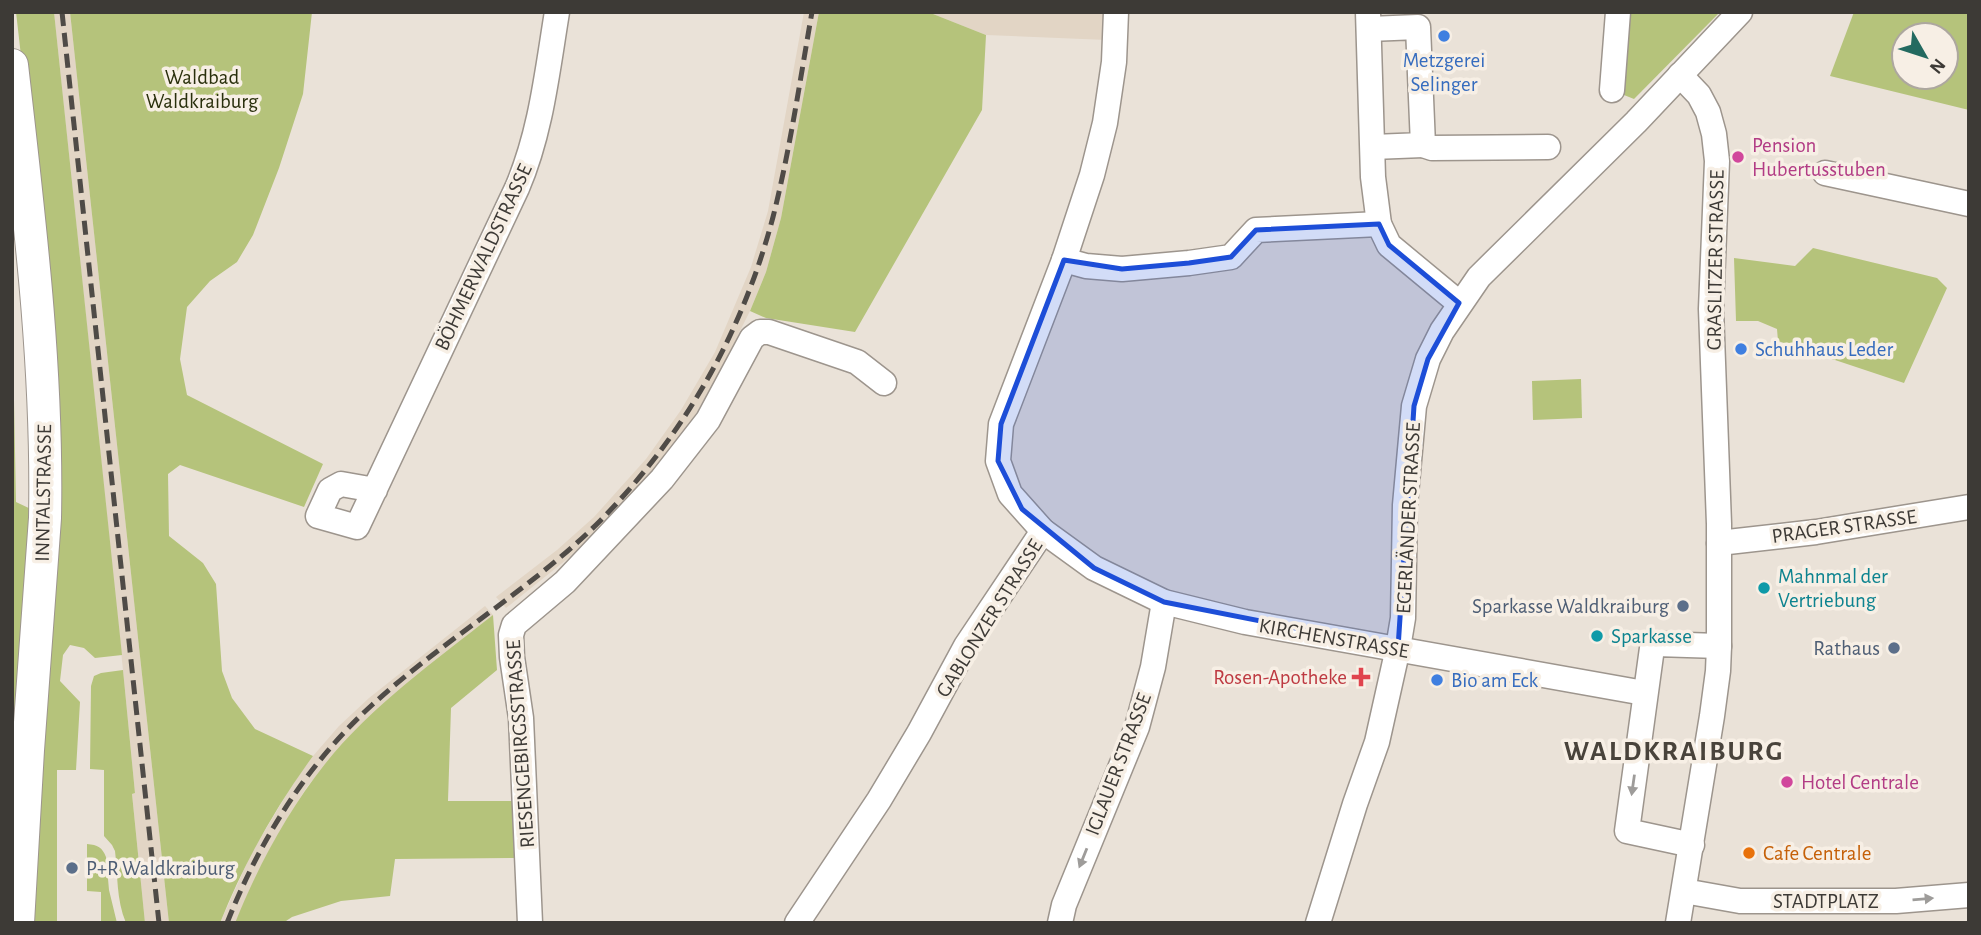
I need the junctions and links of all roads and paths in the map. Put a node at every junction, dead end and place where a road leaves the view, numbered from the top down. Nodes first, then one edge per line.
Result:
1 (557, 12) edge
2 (1116, 12) edge
3 (1618, 12) edge
4 (1740, 12) edge
5 (1368, 20) edge
6 (12, 65) edge
7 (1680, 75) junction
8 (1612, 90) dead end
9 (1423, 145) junction
10 (1373, 147) junction
11 (1548, 147) dead end
12 (1825, 173) dead end
13 (1969, 204) edge
14 (1379, 224) junction
15 (1064, 260) junction
16 (1460, 303) junction
17 (884, 383) dead end
18 (375, 490) dead end
19 (1969, 508) edge
20 (1043, 531) junction
21 (1719, 543) junction
22 (1164, 602) junction
23 (1719, 646) junction
24 (1398, 649) junction
25 (1644, 693) junction
26 (24, 800) junction
27 (12, 832) edge
28 (1692, 845) junction
29 (1684, 891) junction
30 (1969, 895) edge
31 (1062, 914) edge
32 (18, 923) edge
33 (530, 923) edge
34 (797, 923) edge
35 (1318, 923) edge
36 (1678, 923) edge

1 - 18 street, BÖHMERWALDSTRASSE
2 - 15 street, GABLONZER STRASSE
3 - 8 street
4 - 7 street
5 - 9 street
5 - 10 street
6 - 26 main road, INNTALSTRASSE
7 - 16 street, EGERLÄNDER STRASSE
7 - 21 street, GRASLITZER STRASSE
9 - 10 street
9 - 11 street
10 - 14 street
12 - 13 street
14 - 15 street
14 - 16 street
15 - 20 street, GABLONZER STRASSE
16 - 24 street, EGERLÄNDER STRASSE
17 - 33 street, RIESENGEBIRGSSTRASSE
19 - 21 street, PRAGER STRASSE
20 - 22 street, KIRCHENSTRASSE
20 - 34 street, GABLONZER STRASSE
21 - 23 street, GRASLITZER STRASSE
22 - 24 street, KIRCHENSTRASSE
22 -> 31 street, IGLAUER STRASSE
23 - 25 street
23 - 28 street
24 - 25 street, KIRCHENSTRASSE
24 - 35 street, EGERLÄNDER STRASSE
25 -> 28 street
26 - 27 street
26 - 32 main road, INNTALSTRASSE
28 - 29 street
29 -> 30 street, STADTPLATZ
29 - 36 street

